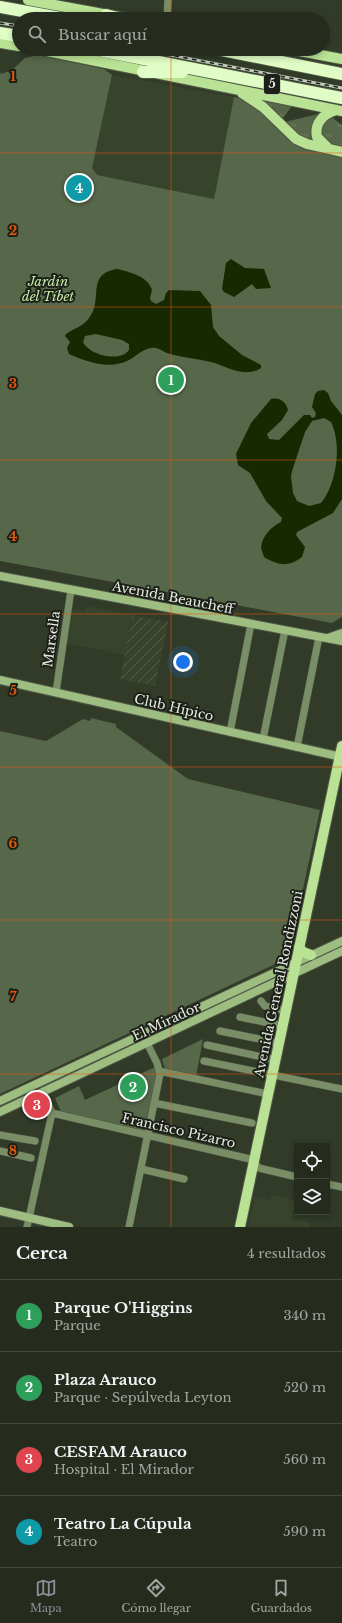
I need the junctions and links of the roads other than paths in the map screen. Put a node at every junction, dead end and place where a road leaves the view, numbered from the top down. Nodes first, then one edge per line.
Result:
1 (28, 0) edge
2 (168, 0) edge
3 (58, 3) edge
4 (0, 7) edge
5 (28, 12) edge
6 (94, 12) edge
7 (167, 12) edge
8 (0, 33) edge
9 (12, 35) edge
10 (0, 43) edge
11 (12, 45) edge
12 (69, 56) edge
13 (130, 56) edge
14 (254, 56) edge
15 (326, 56) edge
16 (342, 59) edge
17 (143, 72) junction
18 (219, 73) junction
19 (342, 74) edge
20 (239, 90) junction
21 (342, 98) edge
22 (339, 110) edge
23 (331, 150) junction
24 (342, 152) edge
25 (0, 576) edge
26 (71, 590) junction
27 (251, 624) junction
28 (285, 630) junction
29 (342, 633) edge
30 (323, 637) junction
31 (342, 641) edge
32 (0, 680) edge
33 (56, 692) junction
34 (230, 732) junction
35 (263, 739) junction
36 (342, 746) edge
37 (297, 747) junction
38 (341, 757) edge
39 (342, 941) edge
40 (300, 947) junction
41 (342, 950) edge
42 (311, 955) junction
43 (296, 962) junction
44 (294, 973) junction
45 (261, 1001) dead end
46 (286, 1010) junction
47 (240, 1017) dead end
48 (166, 1024) junction
49 (283, 1026) junction
50 (220, 1031) dead end
51 (170, 1032) junction
52 (147, 1043) junction
53 (279, 1044) junction
54 (207, 1045) dead end
55 (276, 1060) junction
56 (204, 1061) dead end
57 (160, 1071) junction
58 (273, 1074) junction
59 (58, 1075) junction
60 (61, 1084) junction
61 (342, 1089) edge
62 (43, 1092) junction
63 (268, 1094) junction
64 (0, 1101) edge
65 (154, 1103) junction
66 (0, 1112) edge
67 (52, 1113) junction
68 (252, 1123) dead end
69 (148, 1134) junction
70 (0, 1135) edge
71 (34, 1141) dead end
72 (0, 1151) edge
73 (31, 1158) dead end
74 (254, 1163) junction
75 (141, 1169) junction
76 (294, 1176) edge
77 (184, 1179) dead end
78 (330, 1185) edge
79 (342, 1187) edge
80 (0, 1211) edge
81 (29, 1218) junction
82 (27, 1227) edge
83 (69, 1227) edge
84 (129, 1227) edge
85 (240, 1227) edge

1 - 3 main road
2 - 7 street
3 - 6 main road
4 - 5 highway
8 - 9 highway
10 - 11 main road
12 - 17 main road
13 - 18 highway, 5
14 - 19 highway, 5
15 - 16 main road
17 - 18 highway
17 - 20 main road
18 - 21 highway, 5
20 - 22 main road
20 - 23 main road
22 - 23 main road
23 - 24 main road
25 - 26 main road, Avenida Beaucheff
26 - 27 main road, Avenida Beaucheff
26 - 33 street, Marsella
27 - 28 main road, Avenida Beaucheff
27 - 34 street
28 - 30 main road, Avenida Beaucheff
28 - 35 street
29 - 30 main road
30 - 31 main road, Avenida Beaucheff
30 - 37 street
32 - 33 main road, Club Hípico
33 - 34 main road, Club Hípico
34 - 35 main road, Club Hípico
35 - 37 main road, Club Hípico
36 - 38 main road, Avenida General Rondizzoni
37 - 38 main road, Club Hípico
38 - 40 main road, Avenida General Rondizzoni
39 - 42 main road, El Mirador
40 - 42 main road
40 - 43 main road, Avenida General Rondizzoni
41 - 44 main road, El Mirador
42 - 43 main road, El Mirador
43 - 44 main road, Avenida General Rondizzoni
43 - 48 main road, El Mirador
44 - 46 main road, Avenida General Rondizzoni
44 - 51 main road, El Mirador
45 - 46 street
46 - 49 main road, Avenida General Rondizzoni
47 - 49 street
48 - 51 main road
48 - 59 main road, El Mirador
49 - 53 main road, Avenida General Rondizzoni
50 - 53 street
51 - 52 main road, El Mirador
52 - 57 street
52 - 60 main road, El Mirador
53 - 55 main road, Avenida General Rondizzoni
54 - 55 street
55 - 58 main road, Avenida General Rondizzoni
56 - 58 street
57 - 63 street
57 - 65 street
58 - 61 street
58 - 63 main road, Avenida General Rondizzoni
59 - 60 main road
59 - 64 main road, El Mirador
60 - 62 main road, El Mirador
62 - 66 main road, El Mirador
62 - 67 street
63 - 74 main road, Avenida General Rondizzoni
65 - 68 street
65 - 69 street
67 - 69 street, Francisco Pizarro
67 - 81 street
69 - 74 street, Francisco Pizarro
69 - 75 street
70 - 71 street
72 - 73 street
74 - 76 street, Francisco Pizarro
74 - 85 main road, Avenida General Rondizzoni
75 - 77 street
75 - 84 street
78 - 79 street
80 - 81 main road
81 - 82 street
81 - 83 main road

